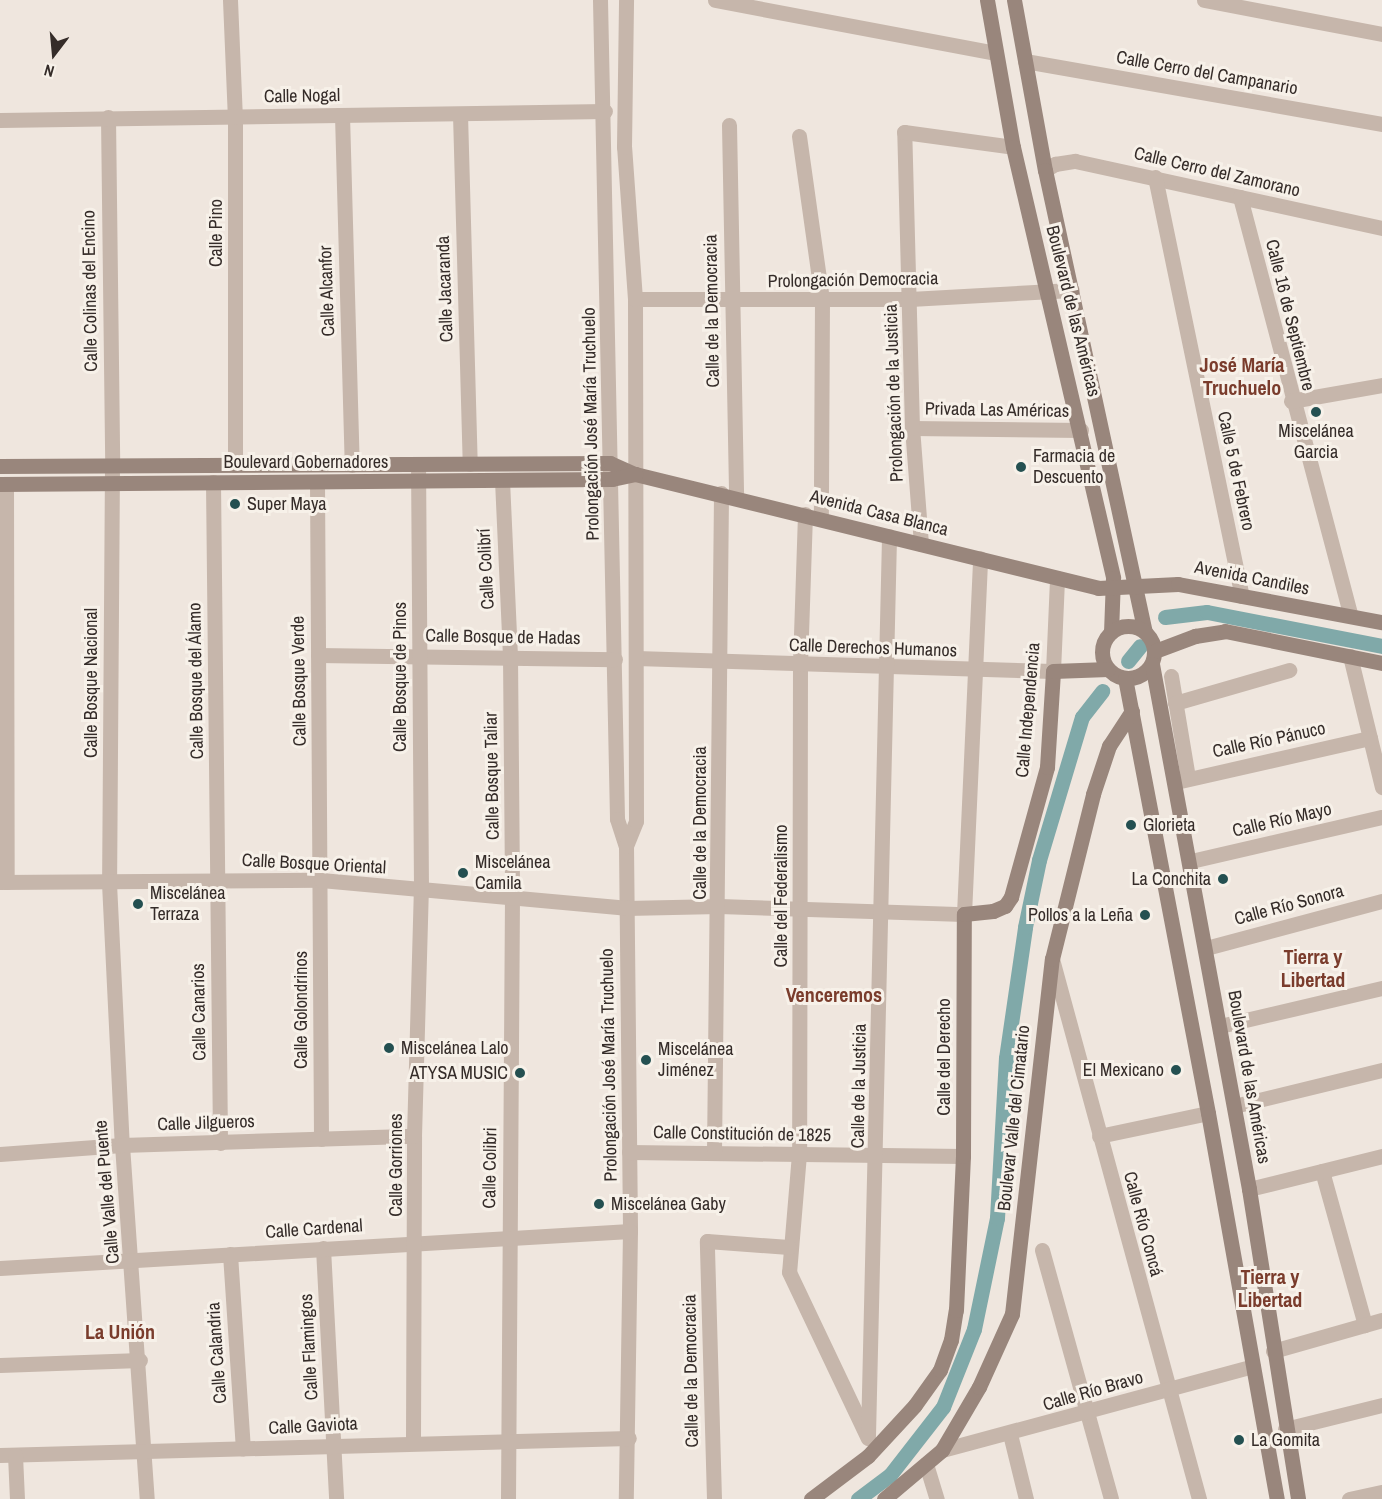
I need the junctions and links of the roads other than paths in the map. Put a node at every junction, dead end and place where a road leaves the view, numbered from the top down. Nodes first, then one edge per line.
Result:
1 (230, 0) edge
2 (600, 0) edge
3 (627, 0) edge
4 (715, 0) edge
5 (987, 0) edge
6 (1014, 0) edge
7 (1204, 0) edge
8 (1382, 34) edge
9 (995, 53) junction
10 (1025, 61) junction
11 (605, 111) junction
12 (460, 114) junction
13 (342, 115) junction
14 (108, 117) junction
15 (235, 117) junction
16 (0, 120) edge
17 (1382, 124) edge
18 (729, 125) dead end
19 (799, 136) dead end
20 (1013, 147) junction
21 (1046, 170) junction
22 (1155, 177) junction
23 (1240, 197) junction
24 (1382, 228) edge
25 (1072, 290) junction
26 (1048, 294) junction
27 (635, 299) junction
28 (910, 299) junction
29 (822, 300) junction
30 (731, 301) junction
31 (1382, 385) edge
32 (1291, 401) junction
33 (912, 428) junction
34 (1082, 430) junction
35 (610, 463) junction
36 (418, 464) junction
37 (470, 464) junction
38 (235, 465) junction
39 (352, 465) junction
40 (0, 466) edge
41 (112, 466) junction
42 (635, 474) junction
43 (612, 479) junction
44 (502, 480) junction
45 (419, 481) junction
46 (213, 482) junction
47 (317, 482) junction
48 (110, 483) junction
49 (3, 484) edge
50 (728, 495) junction
51 (805, 514) junction
52 (821, 519) junction
53 (889, 536) junction
54 (921, 544) junction
55 (980, 558) junction
56 (1057, 578) junction
57 (1136, 585) junction
58 (1113, 590) junction
59 (1242, 596) junction
60 (1351, 616) junction
61 (1382, 622) edge
62 (1145, 631) junction
63 (1111, 632) junction
64 (419, 654) junction
65 (318, 655) junction
66 (510, 656) junction
67 (1350, 656) junction
68 (1153, 657) junction
69 (636, 658) junction
70 (615, 659) junction
71 (720, 662) junction
72 (1382, 663) edge
73 (800, 664) junction
74 (885, 668) junction
75 (1108, 669) junction
76 (1289, 670) dead end
77 (972, 671) junction
78 (1053, 671) junction
79 (1171, 676) dead end
80 (1125, 678) junction
81 (1175, 703) junction
82 (1132, 711) junction
83 (1370, 738) junction
84 (1182, 780) junction
85 (1382, 787) edge
86 (1382, 817) edge
87 (626, 846) junction
88 (1191, 861) junction
89 (217, 880) junction
90 (321, 880) junction
91 (4, 882) edge
92 (109, 883) junction
93 (421, 889) junction
94 (512, 896) junction
95 (1382, 901) edge
96 (719, 906) junction
97 (626, 908) junction
98 (801, 908) junction
99 (882, 910) junction
100 (964, 914) junction
101 (1206, 948) junction
102 (1053, 958) junction
103 (1382, 988) edge
104 (1220, 1026) junction
105 (1382, 1070) edge
106 (1233, 1106) junction
107 (1208, 1113) junction
108 (414, 1136) junction
109 (1099, 1136) junction
110 (321, 1139) junction
111 (220, 1143) junction
112 (122, 1145) junction
113 (629, 1152) junction
114 (714, 1153) junction
115 (0, 1154) edge
116 (799, 1154) junction
117 (877, 1155) junction
118 (963, 1156) junction
119 (1382, 1156) edge
120 (1322, 1171) junction
121 (1249, 1189) junction
122 (630, 1231) junction
123 (509, 1238) junction
124 (416, 1242) junction
125 (789, 1247) junction
126 (323, 1248) junction
127 (1042, 1250) dead end
128 (230, 1254) junction
129 (133, 1261) junction
130 (0, 1268) edge
131 (1382, 1320) edge
132 (1365, 1325) junction
133 (1273, 1351) junction
134 (140, 1360) junction
135 (0, 1365) edge
136 (1253, 1366) junction
137 (1168, 1390) junction
138 (1382, 1405) edge
139 (1090, 1413) junction
140 (1285, 1429) junction
141 (1010, 1434) junction
142 (629, 1438) junction
143 (868, 1438) junction
144 (507, 1440) junction
145 (413, 1441) junction
146 (333, 1445) junction
147 (243, 1449) junction
148 (942, 1450) junction
149 (143, 1451) junction
150 (8, 1455) edge
151 (868, 1456) junction
152 (926, 1464) junction
153 (1382, 1492) edge
154 (899, 1494) edge
155 (17, 1499) edge
156 (147, 1499) edge
157 (336, 1499) edge
158 (508, 1499) edge
159 (627, 1499) edge
160 (714, 1499) edge
161 (811, 1499) edge
162 (884, 1499) edge
163 (936, 1499) edge
164 (1026, 1499) edge
165 (1112, 1499) edge
166 (1199, 1499) edge
167 (1277, 1499) edge
168 (1298, 1499) edge
169 (1349, 1499) edge

1 - 15 street, Calle Pino
2 - 11 street, Prolongación José María Truchuelo
3 - 27 street, Prolongación José María Truchuelo
4 - 9 street
5 - 9 main road, Boulevard de las Américas
6 - 10 main road, Boulevard de las Américas
7 - 8 street
9 - 20 main road, Boulevard de las Américas
10 - 17 street, Calle Cerro del Campanario
10 - 21 main road, Boulevard de las Américas
11 - 12 street, Calle Nogal
11 - 35 street, Prolongación José María Truchuelo
12 - 13 street, Calle Nogal
12 - 37 street, Calle Jacaranda
13 - 15 street, Calle Nogal
13 - 39 street, Calle Alcanfor
14 - 15 street, Calle Nogal
14 - 16 street, Calle Nogal
14 - 41 street, Calle Colinas del Encino
15 - 38 street, Calle Pino
18 - 30 street, Calle de la Democracia
19 - 29 street
20 - 26 main road, Boulevard de las Américas
20 - 28 street, Prolongación de la Justicia
21 - 22 street, Calle Cerro del Zamorano
21 - 25 main road, Boulevard de las Américas
22 - 23 street, Calle Cerro del Zamorano
22 - 59 street, Calle 5 de Febrero
23 - 24 street, Calle Cerro del Zamorano
23 - 32 street, Calle 16 de Septiembre
25 - 26 street, Prolongación Democracia
25 - 57 main road, Boulevard de las Américas
26 - 28 street, Prolongación Democracia
26 - 34 main road, Boulevard de las Américas
27 - 30 street, Prolongación Democracia
27 - 42 street, Prolongación José María Truchuelo
28 - 29 street, Prolongación Democracia
28 - 33 street, Prolongación de la Justicia
29 - 30 street, Prolongación Democracia
29 - 52 street
30 - 50 street, Calle de la Democracia
31 - 32 street
32 - 60 street, Calle 16 de Septiembre
33 - 34 street, Privada Las Américas
33 - 54 street, Prolongación de la Justicia
34 - 58 main road, Boulevard de las Américas
35 - 37 main road, Boulevard Gobernadores
35 - 42 main road, Avenida Casa Blanca
35 - 43 street, Prolongación José María Truchuelo
36 - 37 main road, Boulevard Gobernadores
36 - 39 main road, Boulevard Gobernadores
36 - 45 street, Calle Bosque de Pinos
38 - 39 main road, Boulevard Gobernadores
38 - 41 main road, Boulevard Gobernadores
40 - 41 main road, Boulevard Gobernadores
41 - 48 street
42 - 43 main road, Avenida Casa Blanca
42 - 50 main road, Avenida Casa Blanca
42 - 69 street, Prolongación José María Truchuelo
43 - 44 main road, Boulevard Gobernadores
43 - 70 street, Prolongación José María Truchuelo
44 - 45 main road, Boulevard Gobernadores
44 - 66 street, Calle Colibrí
45 - 47 main road, Boulevard Gobernadores
45 - 64 street, Calle Bosque de Pinos
46 - 47 main road, Boulevard Gobernadores
46 - 48 main road, Boulevard Gobernadores
46 - 89 street, Calle Bosque del Álamo
47 - 65 street, Calle Bosque Verde
48 - 49 main road, Boulevard Gobernadores
48 - 92 street, Calle Bosque Nacional
49 - 91 street
50 - 51 main road, Avenida Casa Blanca
50 - 71 street, Calle de la Democracia
51 - 52 main road, Avenida Casa Blanca
51 - 73 street, Calle del Federalismo
52 - 53 main road, Avenida Casa Blanca
53 - 54 main road, Avenida Casa Blanca
53 - 74 street, Calle de la Justicia
54 - 55 main road, Avenida Casa Blanca
55 - 56 main road, Avenida Casa Blanca
55 - 77 street, Calle del Derecho
56 - 58 main road, Avenida Casa Blanca
56 - 78 street, Calle Independencia
57 - 58 main road, Avenida Candiles
57 - 59 main road, Avenida Candiles
57 - 62 main road, Boulevard de las Américas
58 - 63 main road, Boulevard de las Américas
59 - 60 main road, Avenida Candiles
60 - 61 main road, Avenida Candiles
62 - 63 main road
62 - 68 main road
63 - 75 main road
64 - 65 street, Calle Bosque de Hadas
64 - 66 street, Calle Bosque de Hadas
64 - 93 street, Calle Bosque de Pinos
65 - 90 street, Calle Bosque Verde
66 - 70 street, Calle Bosque de Hadas
66 - 94 street, Calle Bosque Taliar
67 - 68 main road
67 - 72 main road
67 - 83 street
68 - 80 main road
68 - 84 main road, Boulevard de las Américas
69 - 71 street, Calle Derechos Humanos
69 - 87 street, Prolongación José María Truchuelo
70 - 87 street, Prolongación José María Truchuelo
71 - 73 street, Calle Derechos Humanos
71 - 96 street, Calle de la Democracia
73 - 74 street, Calle Derechos Humanos
73 - 98 street, Calle del Federalismo
74 - 77 street, Calle Derechos Humanos
74 - 99 street, Calle de la Justicia
75 - 78 main road, Calle Derechos Humanos
75 - 80 main road
76 - 81 street
77 - 78 street, Calle Derechos Humanos
77 - 100 street, Calle del Derecho
78 - 100 main road, Calle Independencia
79 - 81 street, Boulevard de las Américas
80 - 82 main road
81 - 84 street, Boulevard de las Américas
82 - 102 main road, Boulevar Valle del Cimatario
82 - 107 main road
83 - 84 street, Calle Río Pánuco
83 - 85 street
84 - 88 main road, Boulevard de las Américas
86 - 88 street, Calle Río Mayo
87 - 97 street, Prolongación José María Truchuelo
88 - 101 main road, Boulevard de las Américas
89 - 90 street, Calle Bosque Oriental
89 - 92 street, Calle Bosque Oriental
89 - 111 street, Calle Canarios
90 - 93 street, Calle Bosque Oriental
90 - 110 street, Calle Golondrinos
91 - 92 street, Calle Bosque Oriental
92 - 112 street, Calle Valle del Puente
93 - 94 street, Calle Bosque Oriental
93 - 108 street, Calle Gorriones
94 - 97 street, Calle Bosque Oriental
94 - 123 street, Calle Colibri
95 - 101 street, Calle Río Sonora
96 - 97 street, Calle Bosque Oriental
96 - 98 street, Calle Bosque Oriental
96 - 114 street, Calle de la Democracia
97 - 113 street, Prolongación José María Truchuelo
98 - 99 street, Calle Bosque Oriental
98 - 116 street, Calle del Federalismo
99 - 100 street, Calle Bosque Oriental
99 - 117 street, Calle de la Justicia
100 - 118 main road, Calle del Derecho
101 - 104 main road, Boulevard de las Américas
102 - 109 street, Calle Río Concá
102 - 148 main road, Boulevar Valle del Cimatario
103 - 104 street
104 - 106 main road, Boulevard de las Américas
105 - 106 street
106 - 121 main road, Boulevard de las Américas
107 - 109 street
107 - 136 main road
108 - 110 street, Calle Jilgueros
108 - 124 street, Calle Gorriones
109 - 137 street, Calle Río Concá
110 - 111 street, Calle Jilgueros
111 - 112 street, Calle Jilgueros
112 - 115 street, Calle Jilgueros
112 - 129 street, Calle Valle del Puente
113 - 114 street, Calle Constitución de 1825
113 - 122 street, Prolongación José María Truchuelo
114 - 116 street, Calle Constitución de 1825
116 - 117 street, Calle Constitución de 1825
116 - 125 street, Calle del Federalismo
117 - 118 street, Calle Constitución de 1825
117 - 143 street, Calle de la Justicia
118 - 151 main road, Calle del Derecho
119 - 120 street
120 - 121 street
120 - 132 street
121 - 133 main road, Boulevard de las Américas
122 - 123 street, Calle Cardenal
122 - 142 street, Prolongación José María Truchuelo
123 - 124 street, Calle Cardenal
123 - 144 street, Calle Colibri
124 - 126 street, Calle Cardenal
124 - 145 street, Calle Gorriones
125 - 143 street, Calle del Federalismo
125 - 160 street, Calle de la Democracia
126 - 128 street, Calle Cardenal
126 - 146 street, Calle Flamingos
127 - 139 street
128 - 129 street, Calle Cardenal
128 - 147 street, Calle Calandria
129 - 130 street, Calle Cardenal
129 - 134 street, Calle Valle del Puente
131 - 132 street
132 - 133 street
133 - 140 main road, Boulevard de las Américas
134 - 135 street
134 - 149 street, Calle Valle del Puente
136 - 137 street, Calle Río Bravo
136 - 167 main road
137 - 139 street, Calle Río Bravo
137 - 166 street, Calle Río Concá
138 - 140 street
139 - 141 street, Calle Río Bravo
139 - 165 street
140 - 168 main road, Boulevard de las Américas
141 - 148 street, Calle Río Bravo
141 - 164 street
142 - 144 street, Calle Gaviota
142 - 159 street, Prolongación José María Truchuelo
143 - 151 street, Calle de la Justicia
144 - 145 street, Calle Gaviota
144 - 158 street, Calle Colibri
145 - 146 street, Calle Gaviota
146 - 147 street, Calle Gaviota
146 - 157 street, Calle Flamingos
147 - 149 street, Calle Gaviota
148 - 152 main road, Boulevar Valle del Cimatario
149 - 150 street, Calle Gaviota
149 - 156 street, Calle Valle del Puente
150 - 155 street
151 - 161 main road, Calle del Derecho
152 - 154 main road, Boulevar Valle del Cimatario
152 - 163 street
153 - 169 street
154 - 162 main road, Boulevar Valle del Cimatario

